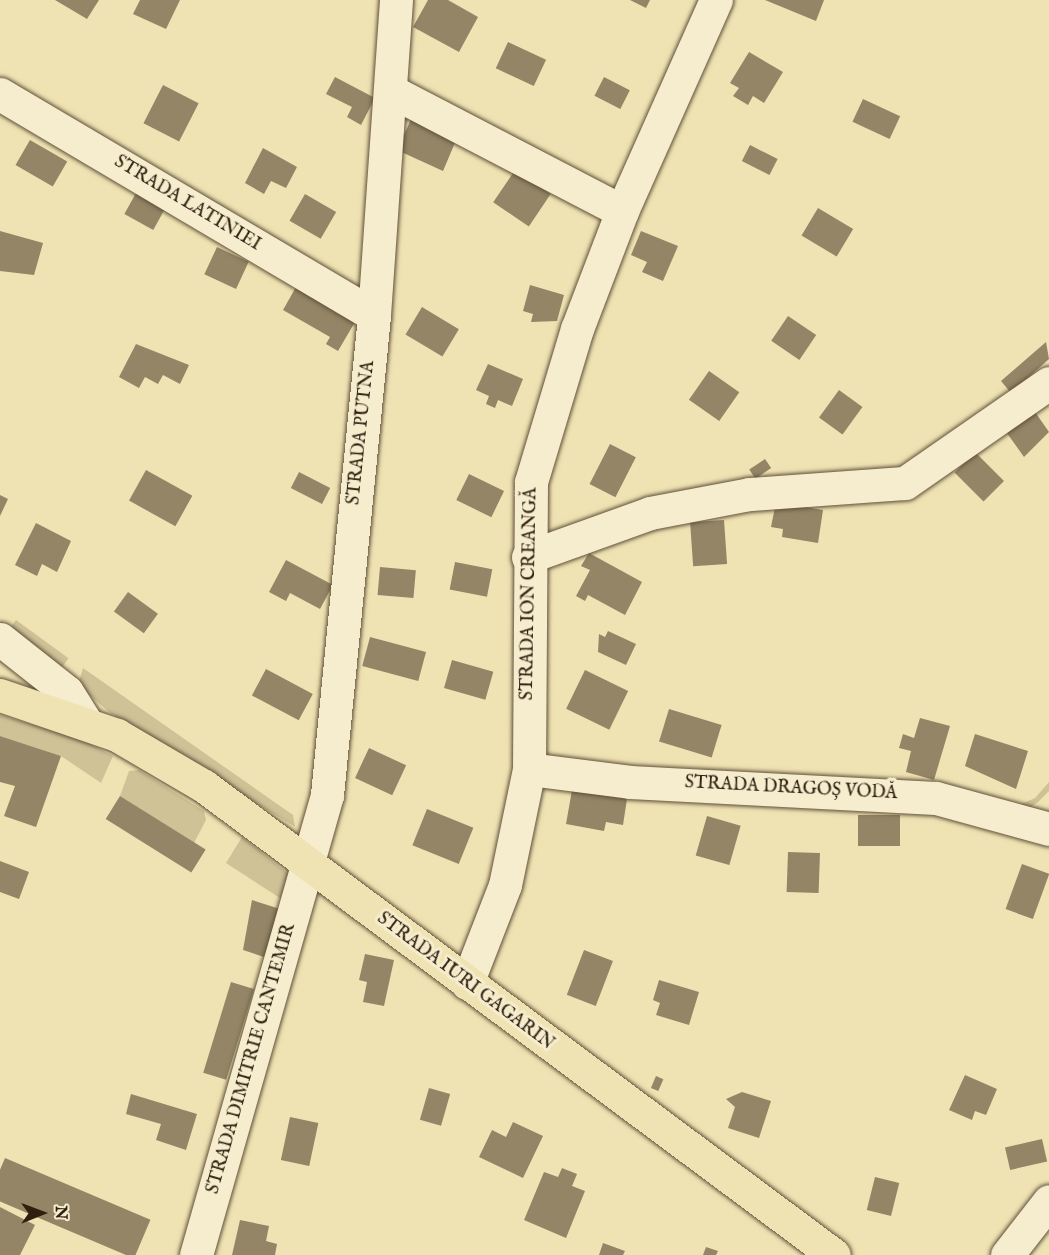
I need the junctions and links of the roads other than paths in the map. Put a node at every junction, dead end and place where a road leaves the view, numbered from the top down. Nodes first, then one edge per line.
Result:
1 (396, 0) edge
2 (716, 0) edge
3 (391, 91) junction
4 (0, 93) edge
5 (622, 211) junction
6 (374, 315) junction
7 (1049, 383) edge
8 (528, 557) junction
9 (0, 639) edge
10 (0, 695) edge
11 (86, 723) junction
12 (529, 769) junction
13 (1049, 829) edge
14 (308, 863) junction
15 (467, 983) junction
16 (1049, 1201) edge
17 (196, 1255) edge
18 (834, 1255) edge
19 (1007, 1255) edge

1 - 3 street, STRADA PUTNA
2 - 5 street, STRADA ION CREANGĂ
3 - 5 street
3 - 6 street, STRADA PUTNA
4 - 6 street, STRADA LATINIEI
5 - 8 street, STRADA ION CREANGĂ
6 - 14 street, STRADA PUTNA
7 - 8 street
8 - 12 street, STRADA ION CREANGĂ
9 - 11 street
10 - 11 main road, STRADA IURI GAGARIN
11 - 14 main road, STRADA IURI GAGARIN
12 - 13 street, STRADA DRAGOȘ VODĂ
12 - 15 street, STRADA ION CREANGĂ
14 - 15 main road, STRADA IURI GAGARIN
14 - 17 street, STRADA DIMITRIE CANTEMIR
15 - 18 main road, STRADA IURI GAGARIN
16 - 19 street

